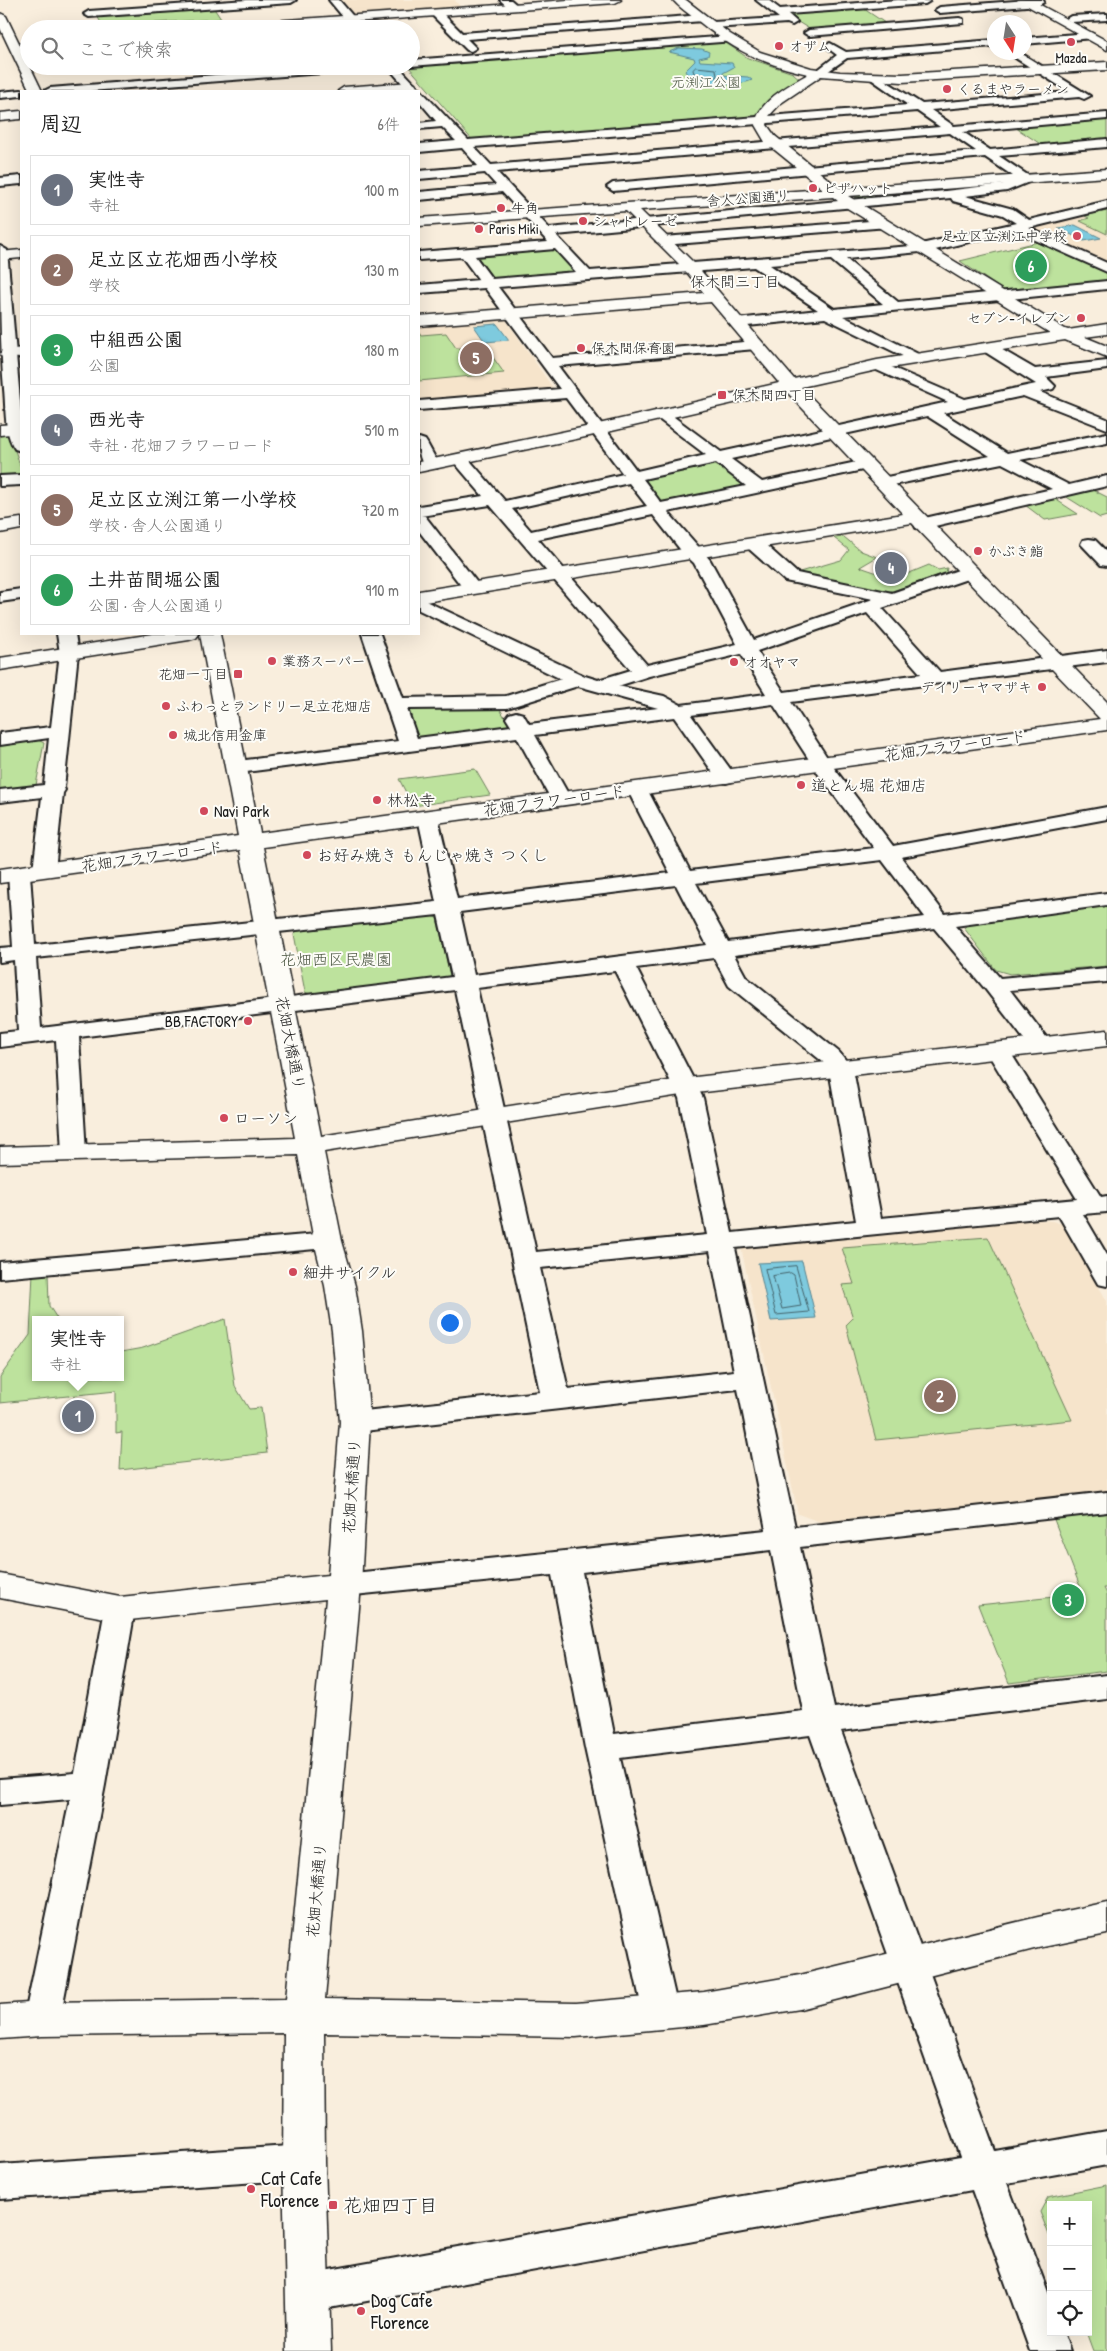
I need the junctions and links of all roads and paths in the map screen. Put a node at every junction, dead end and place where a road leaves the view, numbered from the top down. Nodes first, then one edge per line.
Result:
1 (291, 0) edge
2 (334, 0) edge
3 (615, 0) edge
4 (679, 0) edge
5 (761, 0) edge
6 (924, 0) edge
7 (1032, 1) edge
8 (509, 4) edge
9 (940, 10) junction
10 (778, 12) junction
11 (222, 13) edge
12 (436, 13) junction
13 (89, 14) dead end
14 (0, 16) edge
15 (1107, 17) edge
16 (703, 18) junction
17 (350, 19) junction
18 (1071, 19) junction
19 (249, 20) edge
20 (339, 20) edge
21 (789, 20) junction
22 (713, 25) junction
23 (809, 33) junction
24 (980, 34) dead end
25 (459, 36) junction
26 (1089, 36) junction
27 (987, 38) edge
28 (730, 39) junction
29 (1107, 39) edge
30 (1032, 40) edge
31 (18, 42) junction
32 (0, 43) edge
33 (987, 44) edge
34 (1107, 46) edge
35 (20, 47) edge
36 (844, 55) junction
37 (482, 58) junction
38 (1025, 60) edge
39 (420, 62) edge
40 (1107, 66) edge
41 (1042, 70) junction
42 (820, 72) junction
43 (30, 75) edge
44 (127, 75) edge
45 (214, 75) edge
46 (256, 75) edge
47 (270, 75) edge
48 (400, 75) edge
49 (875, 77) junction
50 (216, 78) junction
51 (132, 85) junction
52 (277, 86) dead end
53 (36, 90) edge
54 (64, 90) edge
55 (414, 90) edge
56 (20, 94) edge
57 (1080, 94) junction
58 (0, 95) edge
59 (423, 105) edge
60 (920, 108) junction
61 (1102, 109) edge
62 (20, 115) edge
63 (0, 117) edge
64 (761, 120) junction
65 (446, 123) junction
66 (420, 126) edge
67 (953, 130) junction
68 (564, 137) junction
69 (1107, 143) edge
70 (465, 144) junction
71 (776, 145) junction
72 (420, 148) edge
73 (988, 154) junction
74 (586, 161) junction
75 (488, 169) junction
76 (806, 170) junction
77 (1107, 173) edge
78 (750, 174) junction
79 (420, 175) edge
80 (1025, 179) junction
81 (20, 180) edge
82 (606, 180) junction
83 (0, 182) edge
84 (506, 188) junction
85 (835, 192) junction
86 (945, 194) junction
87 (420, 196) edge
88 (776, 196) junction
89 (849, 203) junction
90 (1107, 205) edge
91 (630, 207) junction
92 (530, 214) junction
93 (420, 222) edge
94 (644, 223) junction
95 (883, 224) junction
96 (1022, 226) junction
97 (548, 232) junction
98 (663, 241) junction
99 (558, 245) junction
100 (924, 248) junction
101 (465, 252) junction
102 (1, 254) edge
103 (20, 254) edge
104 (420, 256) edge
105 (834, 256) junction
106 (756, 262) junction
107 (690, 267) junction
108 (1107, 268) edge
109 (586, 276) junction
110 (486, 283) junction
111 (1107, 285) edge
112 (20, 288) edge
113 (2, 289) edge
114 (420, 289) edge
115 (1001, 296) junction
116 (715, 297) junction
117 (894, 307) junction
118 (509, 314) junction
119 (829, 314) junction
120 (420, 321) edge
121 (737, 323) junction
122 (1107, 330) edge
123 (1068, 335) junction
124 (756, 346) junction
125 (987, 347) junction
126 (1107, 352) edge
127 (10, 354) edge
128 (915, 358) junction
129 (547, 363) junction
130 (877, 365) junction
131 (1107, 365) edge
132 (1034, 374) junction
133 (788, 384) junction
134 (1024, 391) junction
135 (570, 394) junction
136 (964, 404) junction
137 (420, 406) edge
138 (1107, 410) edge
139 (930, 411) junction
140 (661, 414) junction
141 (1083, 414) junction
142 (1107, 424) edge
143 (12, 429) edge
144 (598, 429) junction
145 (834, 431) junction
146 (1107, 438) edge
147 (20, 444) edge
148 (420, 447) edge
149 (719, 458) junction
150 (1004, 458) junction
151 (460, 459) junction
152 (866, 465) junction
153 (425, 466) edge
154 (634, 478) junction
155 (20, 480) edge
156 (0, 481) edge
157 (883, 482) junction
158 (1106, 482) edge
159 (758, 488) junction
160 (1066, 490) junction
161 (497, 503) junction
162 (657, 509) junction
163 (420, 511) edge
164 (919, 520) junction
165 (420, 521) edge
166 (20, 524) edge
167 (0, 527) edge
168 (526, 537) junction
169 (1107, 541) edge
170 (754, 544) junction
171 (694, 554) junction
172 (1107, 561) edge
173 (970, 572) junction
174 (560, 574) junction
175 (472, 588) junction
176 (20, 594) edge
177 (0, 597) edge
178 (420, 597) edge
179 (892, 598) junction
180 (420, 603) edge
181 (870, 606) junction
182 (176, 635) edge
183 (210, 635) edge
184 (371, 635) edge
185 (68, 643) edge
186 (748, 647) junction
187 (1107, 656) edge
188 (1058, 663) junction
189 (0, 664) edge
190 (643, 672) junction
191 (936, 679) junction
192 (578, 680) junction
193 (599, 686) junction
194 (780, 699) junction
195 (507, 702) junction
196 (394, 704) junction
197 (679, 711) junction
198 (1107, 714) edge
199 (1107, 724) edge
200 (61, 731) junction
201 (524, 732) junction
202 (0, 739) edge
203 (410, 746) junction
204 (820, 763) junction
205 (238, 767) junction
206 (726, 777) junction
207 (637, 789) junction
208 (55, 790) junction
209 (0, 796) edge
210 (561, 799) junction
211 (1107, 813) edge
212 (428, 818) junction
213 (251, 842) junction
214 (886, 853) junction
215 (44, 870) junction
216 (9, 875) edge
217 (682, 878) junction
218 (1107, 899) edge
219 (448, 907) junction
220 (939, 922) junction
221 (268, 927) junction
222 (722, 950) junction
223 (23, 953) junction
224 (0, 955) edge
225 (622, 963) junction
226 (1107, 975) edge
227 (464, 983) junction
228 (994, 985) junction
229 (283, 1006) junction
230 (67, 1032) junction
231 (30, 1036) junction
232 (1107, 1038) edge
233 (0, 1040) edge
234 (1041, 1046) junction
235 (999, 1052) junction
236 (841, 1070) junction
237 (686, 1086) junction
238 (494, 1116) junction
239 (311, 1146) junction
240 (74, 1153) junction
241 (0, 1155) edge
242 (1100, 1206) edge
243 (1068, 1210) junction
244 (870, 1227) junction
245 (328, 1241) junction
246 (720, 1242) junction
247 (525, 1261) junction
248 (0, 1270) edge
249 (1107, 1278) edge
250 (749, 1379) junction
251 (556, 1400) junction
252 (355, 1422) junction
253 (1107, 1502) edge
254 (782, 1537) junction
255 (565, 1563) junction
256 (344, 1585) junction
257 (0, 1586) edge
258 (120, 1609) junction
259 (1107, 1687) edge
260 (821, 1720) junction
261 (600, 1748) junction
262 (89, 1785) junction
263 (0, 1792) edge
264 (1107, 1918) edge
265 (908, 1965) junction
266 (661, 2013) junction
267 (304, 2016) junction
268 (42, 2019) junction
269 (0, 2022) edge
270 (1107, 2148) edge
271 (304, 2162) junction
272 (984, 2171) junction
273 (0, 2182) edge
274 (307, 2292) junction
275 (309, 2351) edge
276 (1050, 2351) edge

1 - 11 street
2 - 17 street
3 - 8 main road
4 - 16 main road
5 - 10 street
6 - 9 street
6 - 10 street
7 - 9 street
7 - 18 main road
7 - 26 main road
8 - 12 main road
9 - 23 street
10 - 21 street
11 - 13 street
11 - 19 main road
12 - 17 main road
12 - 25 street
14 - 31 main road
15 - 18 street
16 - 22 main road
16 - 25 street
17 - 20 main road
18 - 29 main road
21 - 22 street
21 - 23 street
22 - 28 main road
23 - 36 street
24 - 27 street
25 - 37 street
26 - 30 street
26 - 34 main road
28 - 37 street
28 - 42 main road
31 - 32 main road
31 - 35 main road
33 - 36 street
36 - 42 street
37 - 39 street
38 - 41 street
40 - 41 main road
41 - 49 main road
41 - 57 street
42 - 49 main road
42 - 64 main road
43 - 53 main road
44 - 51 street
45 - 50 street
46 - 50 street
47 - 52 street
48 - 55 street
49 - 60 street
50 - 51 street
51 - 54 street
56 - 58 street
57 - 60 street
57 - 61 street
59 - 65 street
60 - 64 street
60 - 67 street
61 - 67 street
62 - 63 main road
64 - 68 street
64 - 71 main road
65 - 66 street
65 - 70 street
67 - 71 street
67 - 73 street
68 - 70 street
68 - 74 street
69 - 73 street
70 - 72 street
70 - 75 street
71 - 74 street
71 - 76 main road
73 - 76 street
73 - 80 street
74 - 75 street
74 - 82 street
75 - 79 street
75 - 84 street
76 - 78 street
76 - 85 main road
77 - 80 main road, 舎人公園通り
78 - 82 street
78 - 88 street
80 - 85 main road, 舎人公園通り
80 - 86 street
81 - 83 street
82 - 91 street
84 - 87 street
84 - 92 street
85 - 88 main road, 舎人公園通り
85 - 89 main road
86 - 89 street
86 - 96 street
88 - 91 main road, 舎人公園通り
89 - 94 street
89 - 95 main road
90 - 96 street
91 - 92 main road, 舎人公園通り
91 - 94 main road
92 - 93 main road, 舎人公園通り
92 - 97 street
94 - 97 street
94 - 98 main road
95 - 98 street
95 - 100 main road
96 - 100 street
96 - 108 street
97 - 99 street
98 - 107 main road
99 - 101 street
99 - 109 street
100 - 105 street
100 - 115 main road
101 - 104 street
101 - 110 street
102 - 103 main road
102 - 113 street
105 - 106 street
105 - 117 street
106 - 107 street
106 - 119 street
107 - 109 street
107 - 116 main road
109 - 110 street
110 - 114 street
110 - 118 street
111 - 115 street
112 - 113 street
113 - 127 street
115 - 117 street
115 - 123 main road
116 - 118 main road
116 - 121 main road
117 - 119 street
118 - 120 main road
118 - 129 street
119 - 121 street
119 - 128 street
121 - 124 main road
122 - 123 main road
123 - 125 main road
123 - 126 main road
124 - 129 street
124 - 133 main road
125 - 128 main road
125 - 132 street
127 - 143 street
128 - 130 main road
129 - 135 street
130 - 133 main road
130 - 136 street
131 - 132 street
132 - 134 street
133 - 140 main road
133 - 145 main road
134 - 136 street
134 - 141 street
135 - 137 street
135 - 144 street
136 - 139 street
138 - 141 street
139 - 145 street
139 - 150 street
140 - 144 main road
140 - 149 street
141 - 142 street
143 - 147 street
144 - 151 main road
144 - 154 street
145 - 149 street
145 - 152 main road
146 - 150 street
148 - 153 street
149 - 154 street
149 - 159 street
150 - 157 street
150 - 160 street
151 - 153 main road
151 - 161 street
152 - 157 main road
152 - 159 street
154 - 161 street
154 - 162 street
155 - 156 street
157 - 164 main road
158 - 160 street
159 - 162 street
160 - 164 street
161 - 163 street
161 - 168 street
162 - 168 street
162 - 171 street
164 - 170 main road
164 - 173 main road
165 - 175 street
166 - 167 main road
168 - 174 street
169 - 172 street
170 - 171 main road
170 - 179 street
171 - 174 main road
171 - 186 street
173 - 179 street
173 - 188 main road
174 - 175 main road
174 - 190 street
175 - 178 main road
176 - 177 street
179 - 181 street
180 - 192 street
181 - 186 street
181 - 191 street
182 - 185 main road
183 - 205 main road, 花畑大橋通り
184 - 196 street
185 - 189 main road
185 - 200 street
186 - 190 street
186 - 194 street
187 - 188 street
188 - 191 street
188 - 198 main road
190 - 193 street
191 - 194 street
192 - 193 street
192 - 195 street
193 - 197 street
194 - 197 street
194 - 204 street
195 - 196 street
195 - 201 street
196 - 203 street
197 - 201 street
197 - 206 street
199 - 204 main road, 花畑フラワーロード
200 - 202 street
200 - 208 street
201 - 203 street
201 - 210 street
203 - 205 street
204 - 206 main road, 花畑フラワーロード
204 - 214 street
205 - 213 main road, 花畑大橋通り
206 - 207 main road, 花畑フラワーロード
207 - 210 main road, 花畑フラワーロード
207 - 217 street
208 - 209 street
208 - 215 street
210 - 212 main road, 花畑フラワーロード
211 - 214 street
212 - 213 main road, 花畑フラワーロード
212 - 219 street
213 - 215 main road, 花畑フラワーロード
213 - 221 main road, 花畑大橋通り
214 - 217 street
214 - 220 street
215 - 216 main road, 花畑フラワーロード
216 - 223 street
217 - 219 street
217 - 222 street
218 - 220 street
219 - 221 street
219 - 227 street
220 - 222 street
220 - 228 street
221 - 223 street
221 - 229 main road, 花畑大橋通り
222 - 225 street
222 - 236 street
223 - 224 street
223 - 231 street
225 - 227 street
225 - 237 street
226 - 228 street
227 - 229 street
227 - 238 street
228 - 234 street
229 - 230 street
229 - 239 main road, 花畑大橋通り
230 - 231 street
230 - 240 street
231 - 233 street
232 - 234 main road
234 - 235 main road
235 - 236 main road
235 - 242 street
236 - 237 main road
236 - 244 street
237 - 238 main road
237 - 246 street
238 - 239 main road
238 - 247 street
239 - 240 main road
239 - 245 main road, 花畑大橋通り
240 - 241 main road
242 - 243 street
243 - 244 street
243 - 249 street
244 - 246 street
245 - 248 street
245 - 252 main road, 花畑大橋通り
246 - 247 street
246 - 250 street
247 - 251 street
250 - 251 street
250 - 254 street
251 - 252 street
252 - 256 main road, 花畑大橋通り
253 - 254 street
254 - 255 street
254 - 260 street
255 - 256 street
255 - 261 street
256 - 258 main road
256 - 267 main road, 花畑大橋通り
257 - 258 main road
258 - 262 street
259 - 260 street
260 - 261 street
260 - 265 street
261 - 266 street
262 - 263 street
262 - 268 street
264 - 265 main road
265 - 266 main road
265 - 272 street
266 - 267 main road
267 - 268 main road
267 - 271 main road, 花畑大橋通り
268 - 269 main road
270 - 272 street
271 - 273 street
271 - 274 main road, 花畑大橋通り
272 - 274 street
272 - 276 street
274 - 275 main road, 花畑大橋通り

